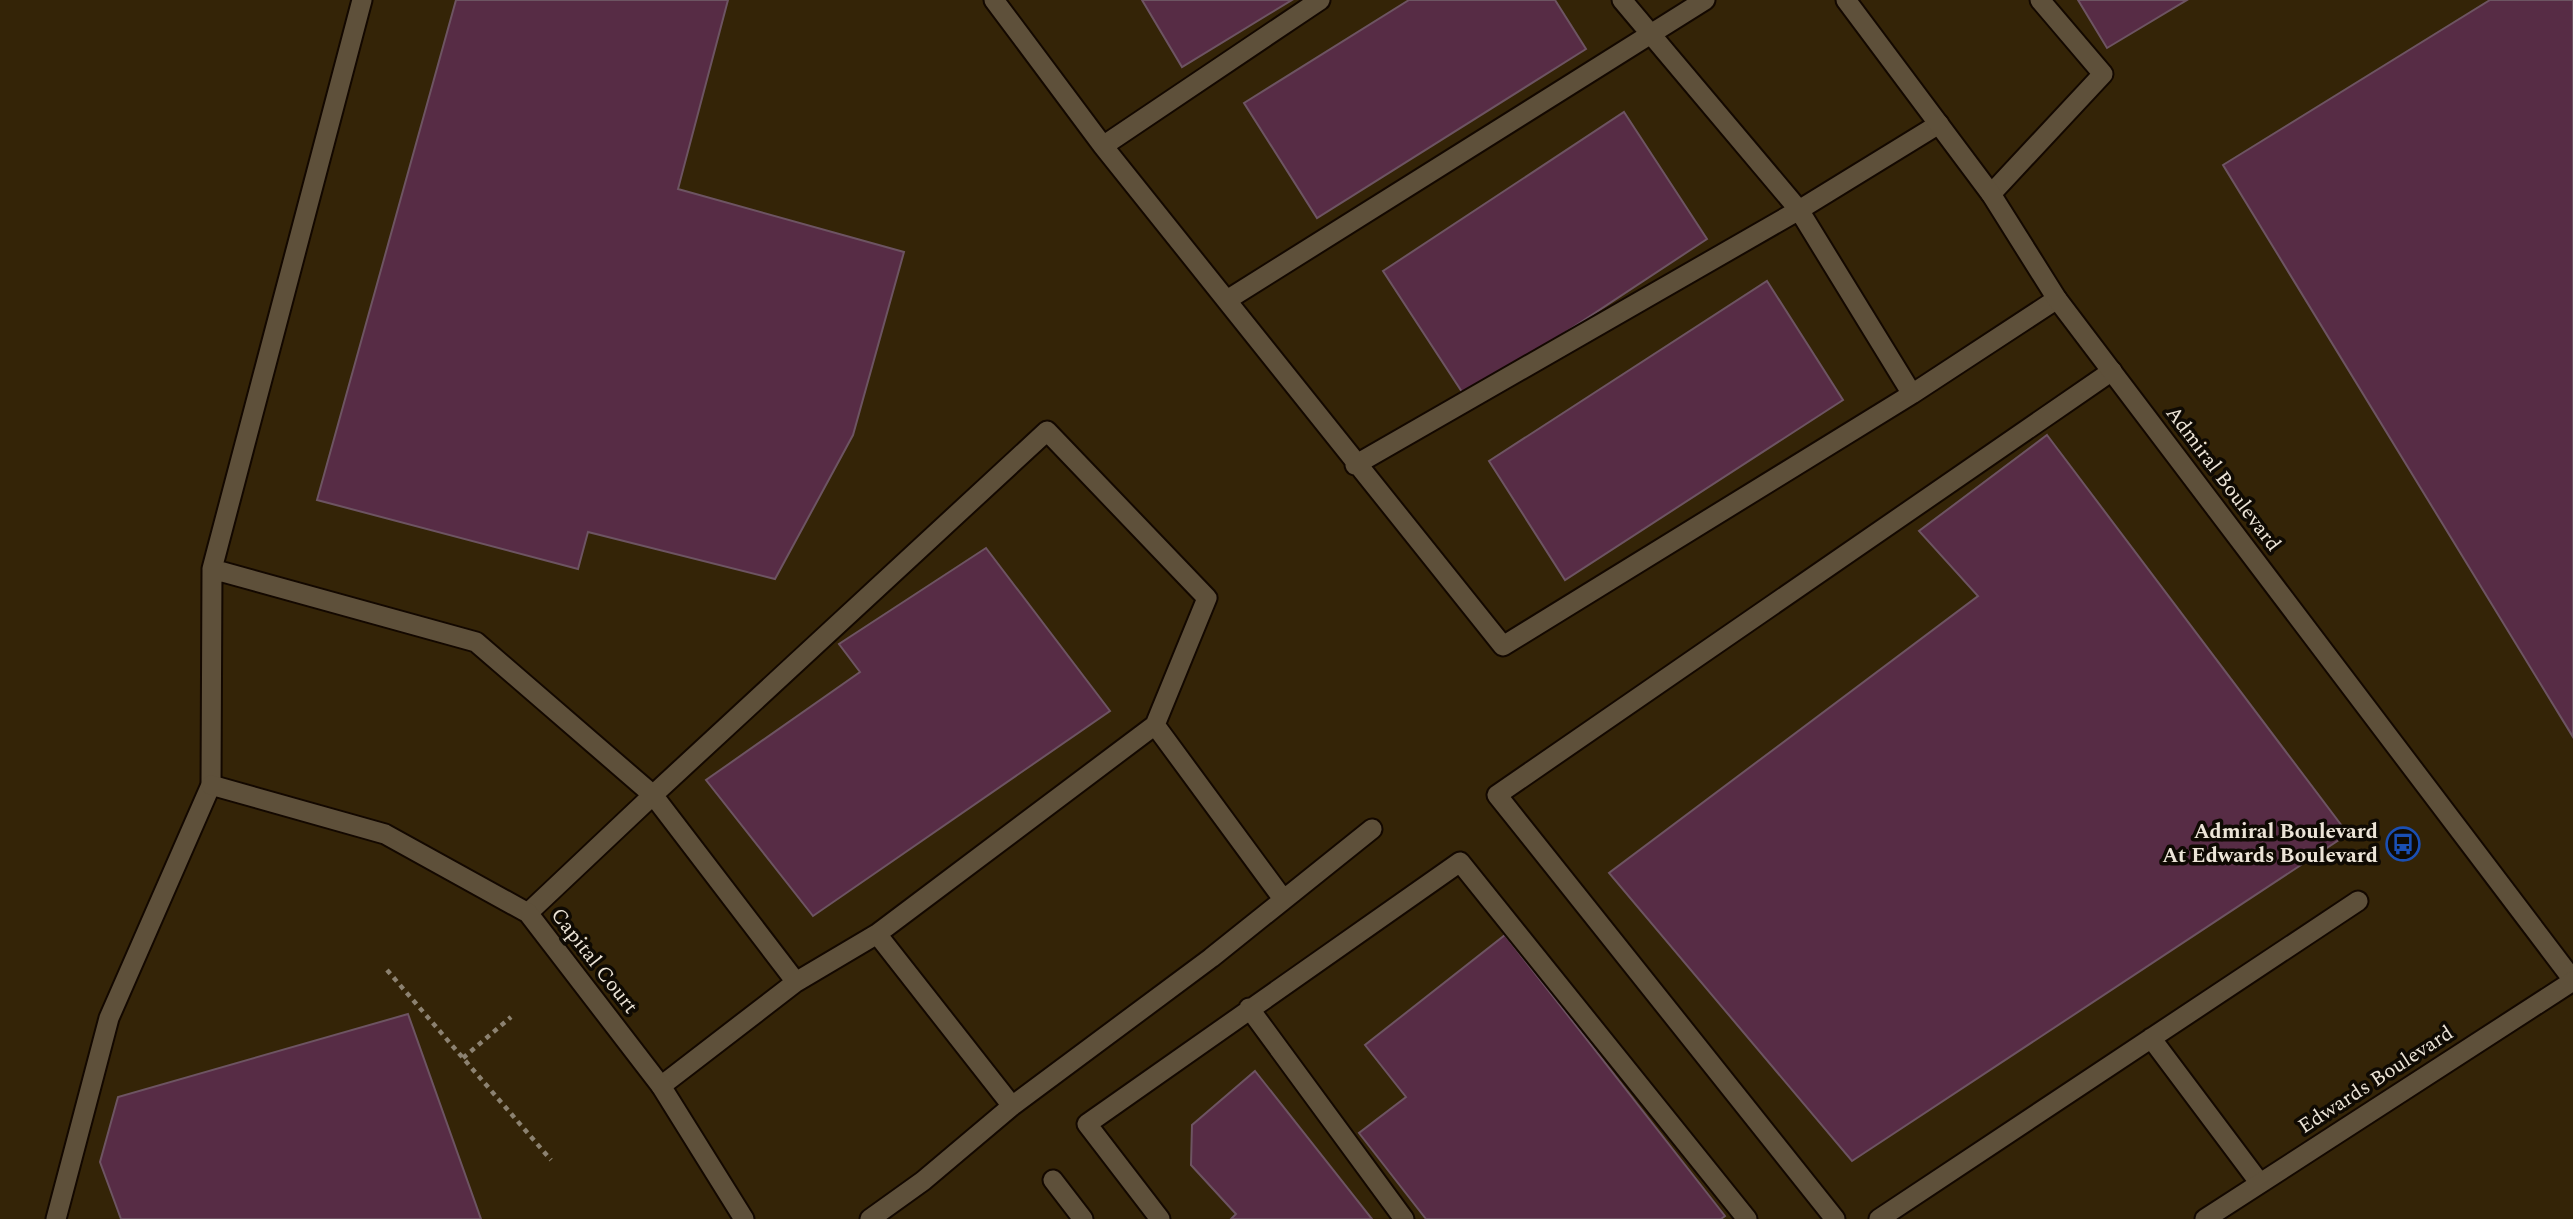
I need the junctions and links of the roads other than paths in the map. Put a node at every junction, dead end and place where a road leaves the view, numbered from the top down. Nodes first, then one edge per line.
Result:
1 (362, 0) edge
2 (994, 0) edge
3 (1320, 0) edge
4 (1622, 0) edge
5 (1706, 0) edge
6 (1846, 0) edge
7 (2040, 0) edge
8 (1650, 36) junction
9 (1939, 124) junction
10 (1103, 146) junction
11 (1992, 194) junction
12 (1799, 210) junction
13 (2057, 299) junction
14 (1227, 300) junction
15 (2112, 371) junction
16 (1912, 394) junction
17 (1355, 465) junction
18 (212, 569) junction
19 (1155, 724) junction
20 (211, 785) junction
21 (653, 795) junction
22 (1372, 829) dead end
23 (1283, 899) junction
24 (2358, 901) dead end
25 (528, 913) junction
26 (877, 933) junction
27 (2573, 980) edge
28 (796, 982) junction
29 (1248, 1009) junction
30 (2151, 1038) junction
31 (661, 1086) junction
32 (1012, 1106) junction
33 (1053, 1180) dead end
34 (2259, 1182) junction
35 (56, 1219) edge
36 (744, 1219) edge
37 (870, 1219) edge
38 (1083, 1219) edge
39 (1160, 1219) edge
40 (1404, 1219) edge
41 (1747, 1219) edge
42 (1835, 1219) edge
43 (1879, 1219) edge
44 (2205, 1219) edge

1 - 18 street
2 - 10 street
3 - 10 street
4 - 8 street
5 - 8 street
6 - 9 street, Admiral Boulevard
7 - 11 street
8 - 12 street
8 - 14 street
9 - 11 street, Admiral Boulevard
9 - 12 street
10 - 14 street
11 - 13 street, Admiral Boulevard
12 - 16 street
12 - 17 street
13 - 15 street, Admiral Boulevard
13 - 16 street
14 - 17 street
15 - 27 street, Admiral Boulevard
15 - 42 street
16 - 17 street
18 - 20 street
18 - 21 street
19 - 21 street
19 - 23 street
19 - 26 street
20 - 25 street, Capital Court
20 - 35 street
21 - 25 street
21 - 28 street
22 - 23 street
23 - 32 street
24 - 30 street
25 - 31 street, Capital Court
26 - 28 street
26 - 32 street
27 - 34 street, Edwards Boulevard
28 - 31 street
29 - 39 street
29 - 40 street
29 - 41 street
30 - 34 street
30 - 43 street
31 - 36 street, Capital Court
32 - 37 street
33 - 38 street
34 - 44 street, Edwards Boulevard

